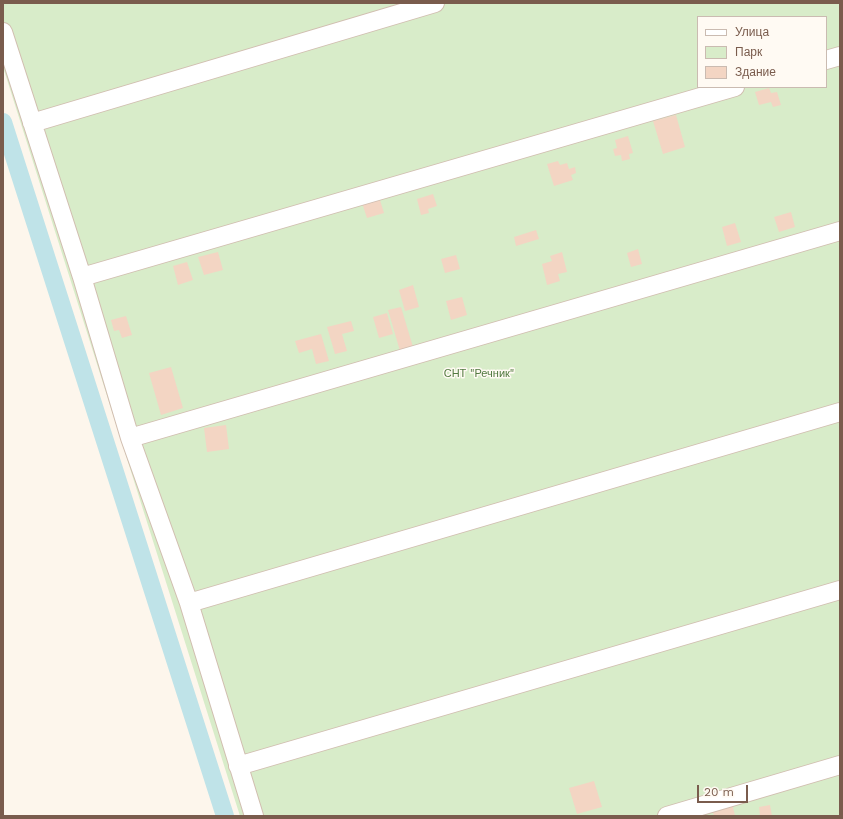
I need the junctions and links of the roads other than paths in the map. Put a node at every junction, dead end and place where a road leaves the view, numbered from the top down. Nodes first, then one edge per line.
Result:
1 (435, 3) edge
2 (3, 32) edge
3 (840, 56) edge
4 (827, 60) edge
5 (732, 88) edge
6 (32, 123) junction
7 (840, 231) edge
8 (82, 277) junction
9 (840, 412) edge
10 (130, 438) junction
11 (840, 590) edge
12 (189, 603) junction
13 (840, 765) edge
14 (238, 766) junction
15 (254, 816) edge
16 (667, 816) edge

1 - 6 street
2 - 6 street
3 - 4 street
5 - 8 street
6 - 8 street
7 - 10 street
8 - 10 street
9 - 12 street
10 - 12 street
11 - 14 street
12 - 14 street
13 - 16 street
14 - 15 street

